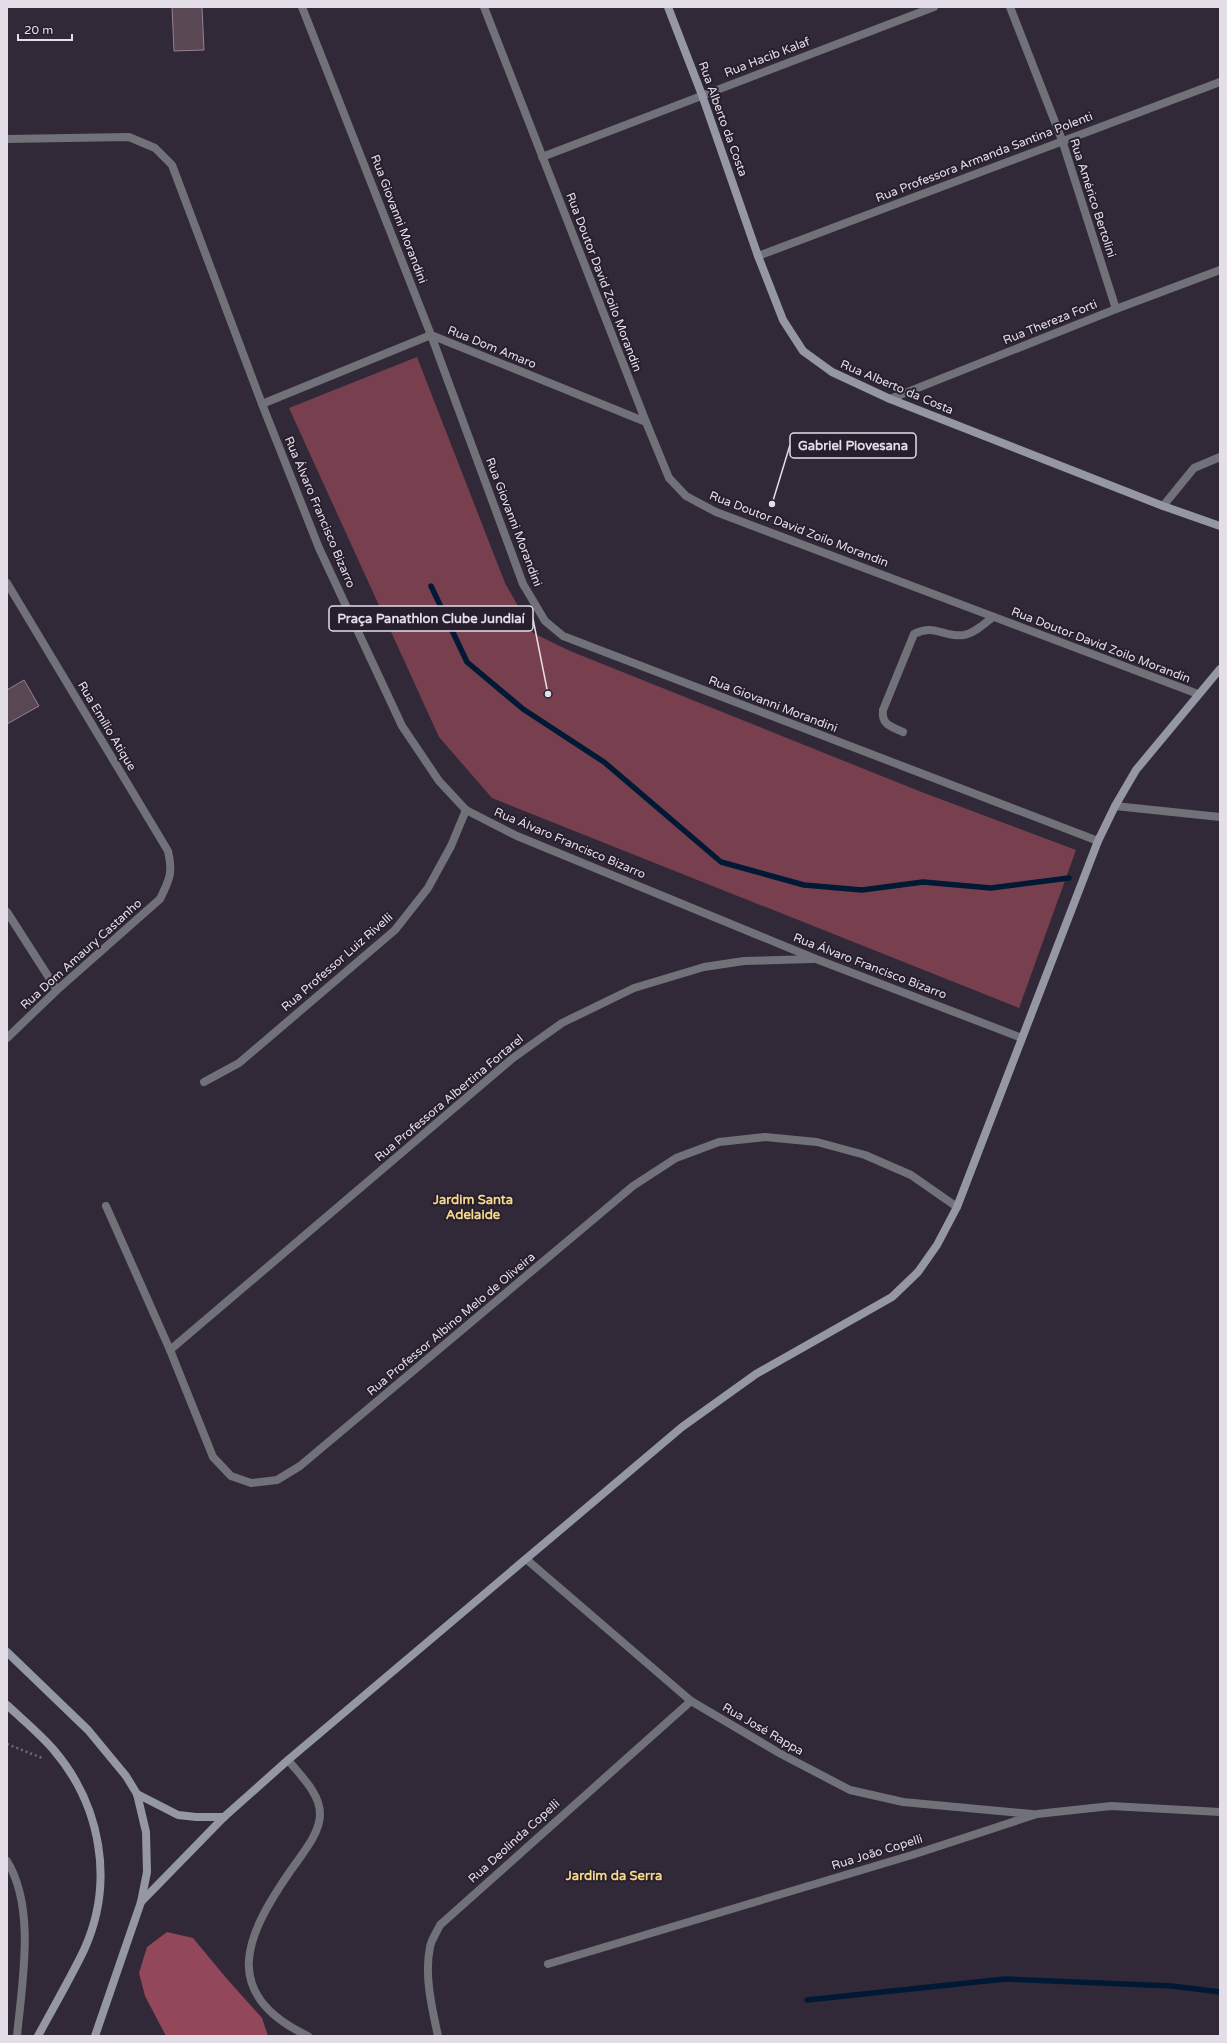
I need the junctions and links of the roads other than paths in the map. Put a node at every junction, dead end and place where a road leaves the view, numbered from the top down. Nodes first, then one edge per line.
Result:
1 (302, 7) edge
2 (484, 7) edge
3 (668, 7) edge
4 (934, 7) edge
5 (1010, 7) edge
6 (1220, 82) edge
7 (702, 95) junction
8 (7, 139) edge
9 (1062, 140) junction
10 (542, 157) junction
11 (758, 256) junction
12 (1220, 270) edge
13 (1116, 309) junction
14 (431, 335) junction
15 (890, 399) junction
16 (262, 404) junction
17 (646, 422) junction
18 (1220, 458) edge
19 (1163, 506) junction
20 (1220, 526) edge
21 (7, 583) edge
22 (993, 617) junction
23 (1220, 669) edge
24 (1198, 694) junction
25 (903, 732) dead end
26 (1115, 806) junction
27 (466, 810) junction
28 (1220, 817) edge
29 (1098, 841) junction
30 (168, 885) joint
31 (7, 912) edge
32 (816, 959) junction
33 (57, 990) junction
34 (7, 1038) edge
35 (1022, 1038) junction
36 (204, 1082) dead end
37 (106, 1206) dead end
38 (957, 1207) junction
39 (170, 1350) junction
40 (526, 1559) junction
41 (7, 1652) edge
42 (691, 1701) junction
43 (7, 1705) edge
44 (288, 1760) junction
45 (137, 1794) junction
46 (1220, 1812) edge
47 (1037, 1814) junction
48 (224, 1817) junction
49 (7, 1861) edge
50 (141, 1902) junction
51 (548, 1964) dead end
52 (17, 2036) edge
53 (38, 2036) edge
54 (95, 2036) edge
55 (308, 2036) edge
56 (438, 2036) edge

1 - 14 street, Rua Giovanni Morandini
2 - 10 street, Rua Doutor David Zoilo Morandin
3 - 7 street, Rua Alberto da Costa
4 - 7 street, Rua Hacib Kalaf
5 - 9 street, Rua Américo Bertolini
6 - 9 street, Rua Professora Armanda Santina Polenti
7 - 10 street, Rua Hacib Kalaf
7 - 11 street, Rua Alberto da Costa
8 - 16 street, Rua Álvaro Francisco Bizarro
9 - 11 street, Rua Professora Armanda Santina Polenti
9 - 13 street, Rua Américo Bertolini
10 - 17 street, Rua Doutor David Zoilo Morandin
11 - 15 street, Rua Alberto da Costa
12 - 13 street, Rua Thereza Forti
13 - 15 street, Rua Thereza Forti
14 - 16 street, Rua Dom Amaro
14 - 17 street, Rua Dom Amaro
14 - 29 street, Rua Giovanni Morandini
15 - 19 street, Rua Alberto da Costa
16 - 27 street, Rua Álvaro Francisco Bizarro
17 - 22 street, Rua Doutor David Zoilo Morandin
18 - 19 street
19 - 20 street, Rua Alberto da Costa
21 - 30 street, Rua Emílio Atique
22 - 24 street, Rua Doutor David Zoilo Morandin
22 - 25 street
23 - 24 street
24 - 26 street
26 - 28 street
26 - 29 street
27 - 32 street, Rua Álvaro Francisco Bizarro
27 - 36 street, Rua Professor Luiz Rivelli
29 - 35 street
30 - 33 street, Rua Dom Amaury Castanho
31 - 33 street
32 - 35 street, Rua Álvaro Francisco Bizarro
32 - 39 street, Rua Professora Albertina Fortarel
33 - 34 street, Rua Dom Amaury Castanho
35 - 38 street
37 - 39 street, Rua Professor Albino Melo de Oliveira
38 - 39 street, Rua Professor Albino Melo de Oliveira
38 - 40 street
40 - 42 street, Rua José Rappa
40 - 44 street
41 - 45 street
42 - 47 street, Rua José Rappa
42 - 56 street, Rua Deolinda Copelli
43 - 53 street
44 - 48 street
44 - 55 street
45 - 48 street
45 - 50 street
46 - 47 street, Rua João Copelli
47 - 51 street, Rua João Copelli
48 - 50 street
49 - 52 street
50 - 54 street

